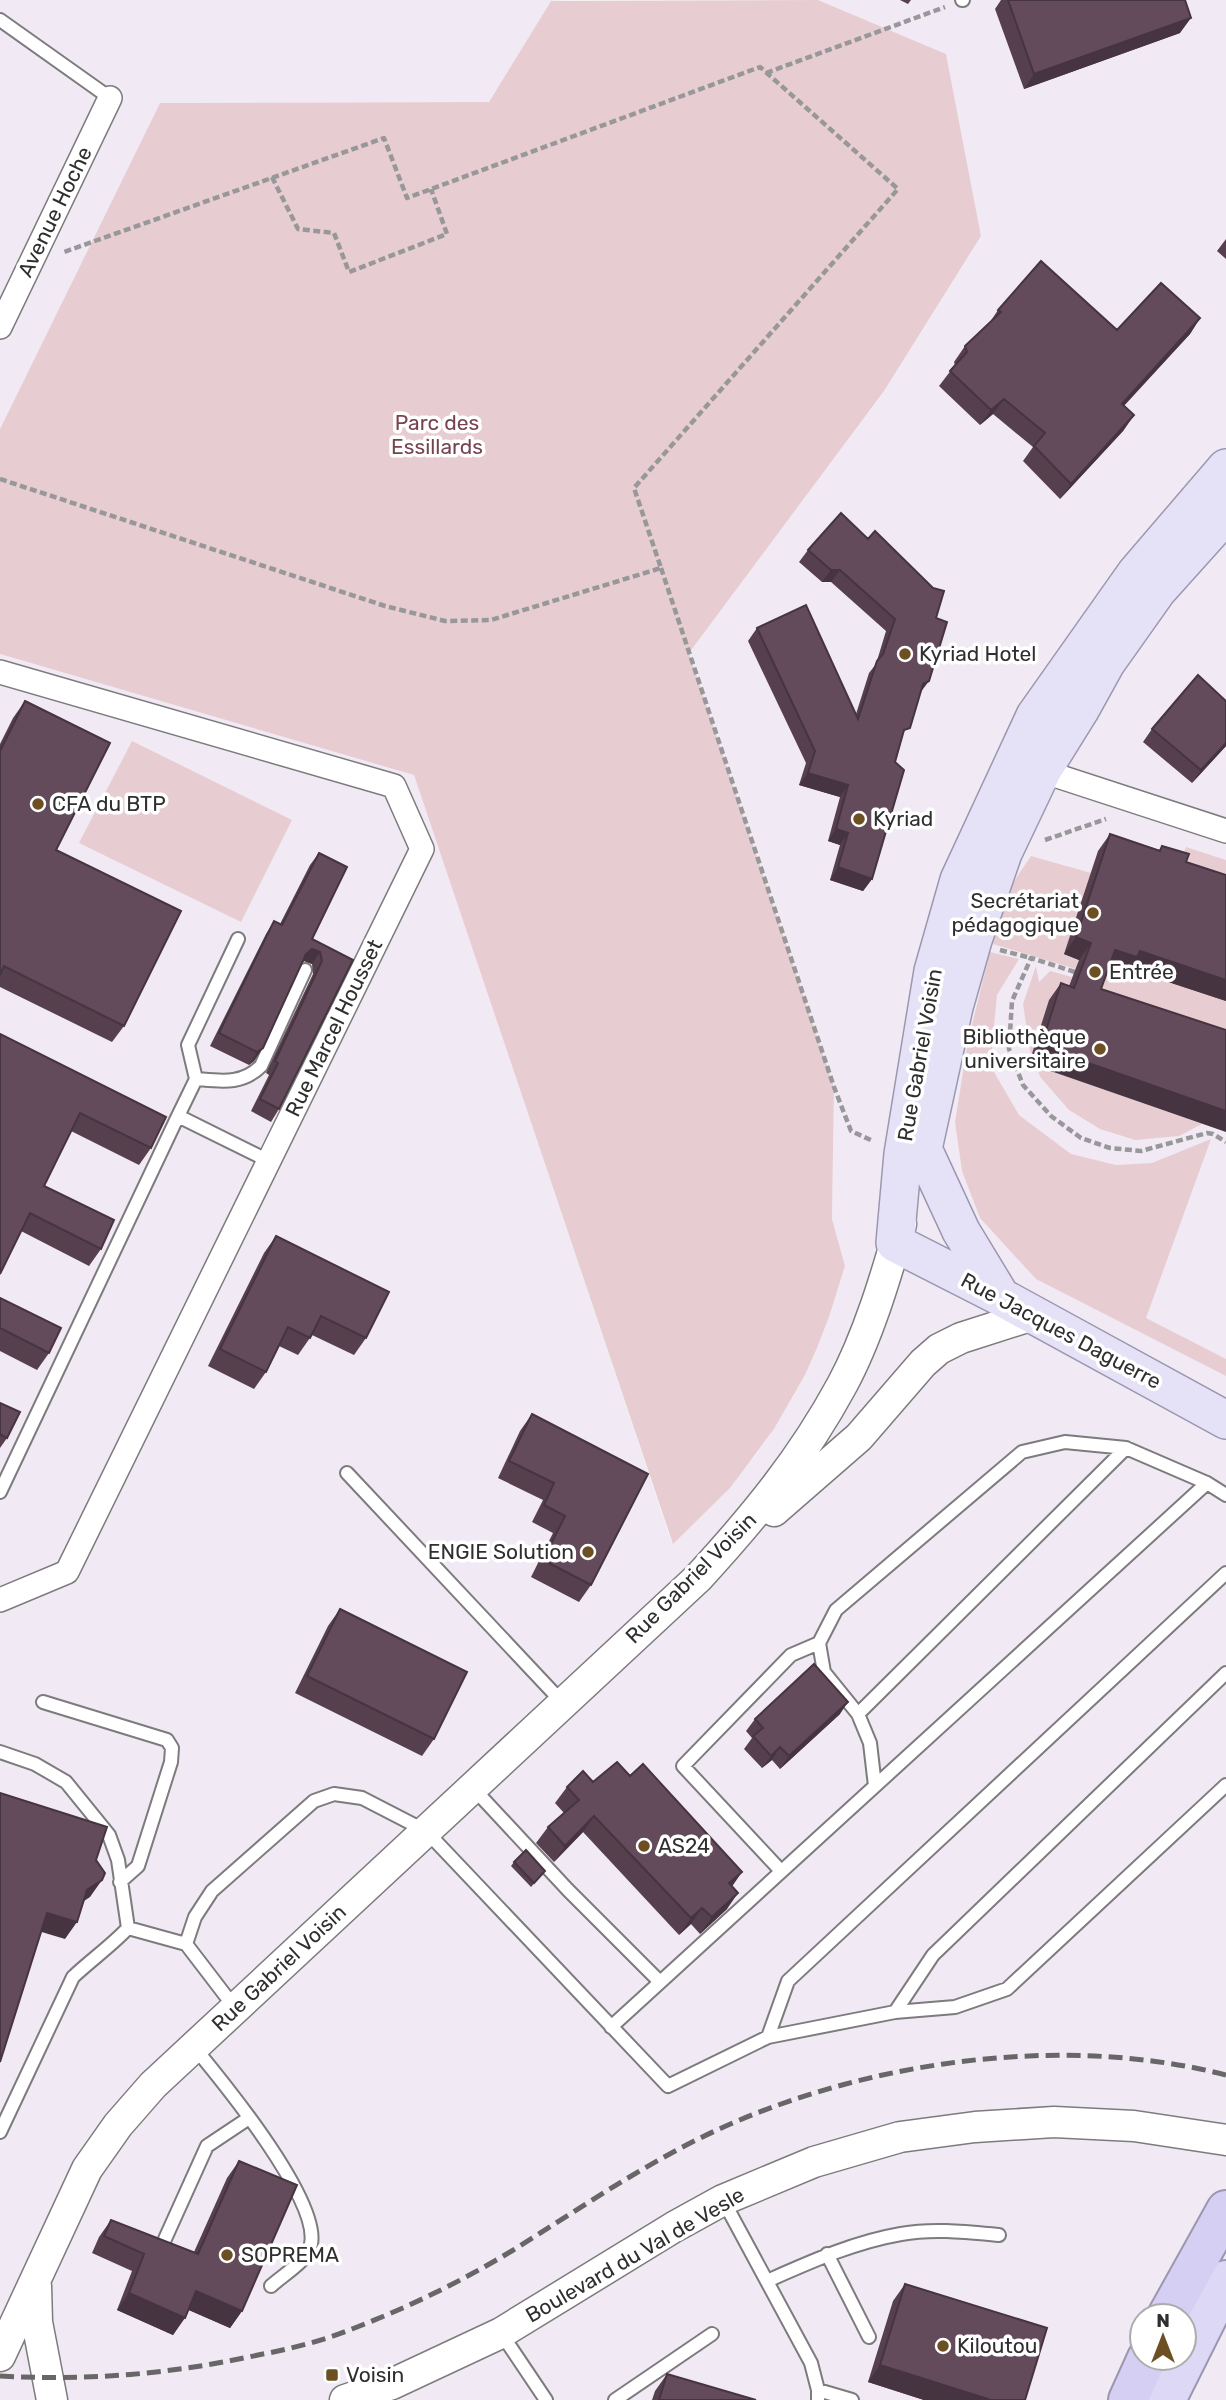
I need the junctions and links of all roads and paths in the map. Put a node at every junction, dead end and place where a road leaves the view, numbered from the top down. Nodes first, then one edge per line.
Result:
1 (962, 0) edge
2 (0, 20) edge
3 (766, 73) junction
4 (110, 98) joint
5 (272, 177) junction
6 (431, 188) junction
7 (30, 264) junction
8 (0, 327) edge
9 (1226, 468) edge
10 (0, 479) edge
11 (1226, 513) edge
12 (661, 568) junction
13 (1146, 582) junction
14 (0, 673) edge
15 (1029, 762) junction
16 (1114, 816) dead end
17 (1226, 831) edge
18 (1034, 844) dead end
19 (238, 939) dead end
20 (305, 970) edge
21 (1074, 972) dead end
22 (196, 1079) junction
23 (178, 1116) junction
24 (851, 1131) dead end
25 (1226, 1143) edge
26 (923, 1149) junction
27 (269, 1161) junction
28 (895, 1243) junction
29 (1001, 1297) junction
30 (1033, 1315) junction
31 (1226, 1420) edge
32 (1126, 1448) junction
33 (347, 1473) dead end
34 (1207, 1483) junction
35 (0, 1492) edge
36 (1226, 1495) edge
37 (1226, 1573) edge
38 (698, 1578) junction
39 (0, 1600) edge
40 (819, 1643) junction
41 (1226, 1672) edge
42 (43, 1702) dead end
43 (563, 1703) junction
44 (858, 1714) junction
45 (0, 1752) edge
46 (1226, 1785) edge
47 (875, 1786) junction
48 (472, 1788) junction
49 (426, 1831) junction
50 (781, 1871) junction
51 (120, 1882) junction
52 (128, 1928) junction
53 (186, 1944) junction
54 (660, 1982) junction
55 (236, 2008) junction
56 (895, 2012) junction
57 (611, 2027) junction
58 (768, 2037) junction
59 (194, 2047) junction
60 (249, 2118) junction
61 (0, 2132) edge
62 (1226, 2140) edge
63 (723, 2200) junction
64 (1226, 2210) edge
65 (999, 2235) dead end
66 (165, 2239) edge
67 (827, 2254) junction
68 (36, 2280) junction
69 (1226, 2280) edge
70 (767, 2281) junction
71 (271, 2286) dead end
72 (1175, 2302) edge
73 (501, 2333) junction
74 (712, 2334) dead end
75 (869, 2337) dead end
76 (0, 2356) edge
77 (1141, 2372) edge
78 (818, 2395) edge
79 (52, 2400) edge
80 (345, 2400) edge
81 (546, 2400) edge
82 (615, 2400) edge
83 (852, 2400) edge
84 (1128, 2400) edge
85 (1166, 2400) edge

1 - 3 path
2 - 4 lane
3 - 6 path
3 - 12 path
4 - 7 street, Avenue Hoche
5 - 6 path
5 - 6 path
5 - 7 path
7 - 8 street, Avenue Hoche
9 - 13 main road
10 - 12 path
11 - 13 main road
12 - 24 path
13 - 15 main road
14 - 27 street, Rue Marcel Housset
15 - 17 street
15 - 26 main road
15 - 28 main road, Rue Gabriel Voisin
16 - 18 path
19 - 22 lane
20 - 22 lane
21 - 25 path
22 - 23 lane
23 - 27 lane
23 - 35 lane
26 - 28 street
26 - 29 main road
27 - 39 street, Rue Marcel Housset
28 - 29 main road, Rue Jacques Daguerre
28 - 38 street, Rue Gabriel Voisin
29 - 30 main road, Rue Jacques Daguerre
30 - 31 main road, Rue Jacques Daguerre
30 - 38 street
32 - 34 lane
32 - 40 lane
32 - 44 lane
33 - 43 lane
34 - 36 lane
34 - 47 lane
37 - 58 lane
38 - 43 street, Rue Gabriel Voisin
40 - 44 lane
40 - 50 lane
41 - 56 lane
42 - 51 lane
43 - 48 street, Rue Gabriel Voisin
44 - 47 lane
45 - 51 lane
46 - 56 lane
47 - 50 lane
48 - 49 street, Rue Gabriel Voisin
48 - 54 lane
49 - 53 lane
49 - 55 street, Rue Gabriel Voisin
49 - 57 lane
50 - 54 lane
51 - 52 lane
52 - 53 lane
52 - 61 lane
53 - 55 lane
54 - 57 lane
55 - 59 street, Rue Gabriel Voisin
56 - 58 lane
57 - 58 lane
59 - 60 lane
59 - 68 street, Rue Gabriel Voisin
60 - 66 lane
60 - 71 lane
62 - 63 street, Boulevard du Val de Vesle
63 - 70 lane
63 - 73 street, Boulevard du Val de Vesle
64 - 72 highway
65 - 67 lane
67 - 70 lane
67 - 75 lane
68 - 76 street, Rue Gabriel Voisin
68 - 79 street, Rue Gabriel Voisin
69 - 85 highway
70 - 78 lane
73 - 80 street, Boulevard du Val de Vesle
73 - 81 lane
74 - 82 lane
77 - 84 highway
78 - 83 lane

